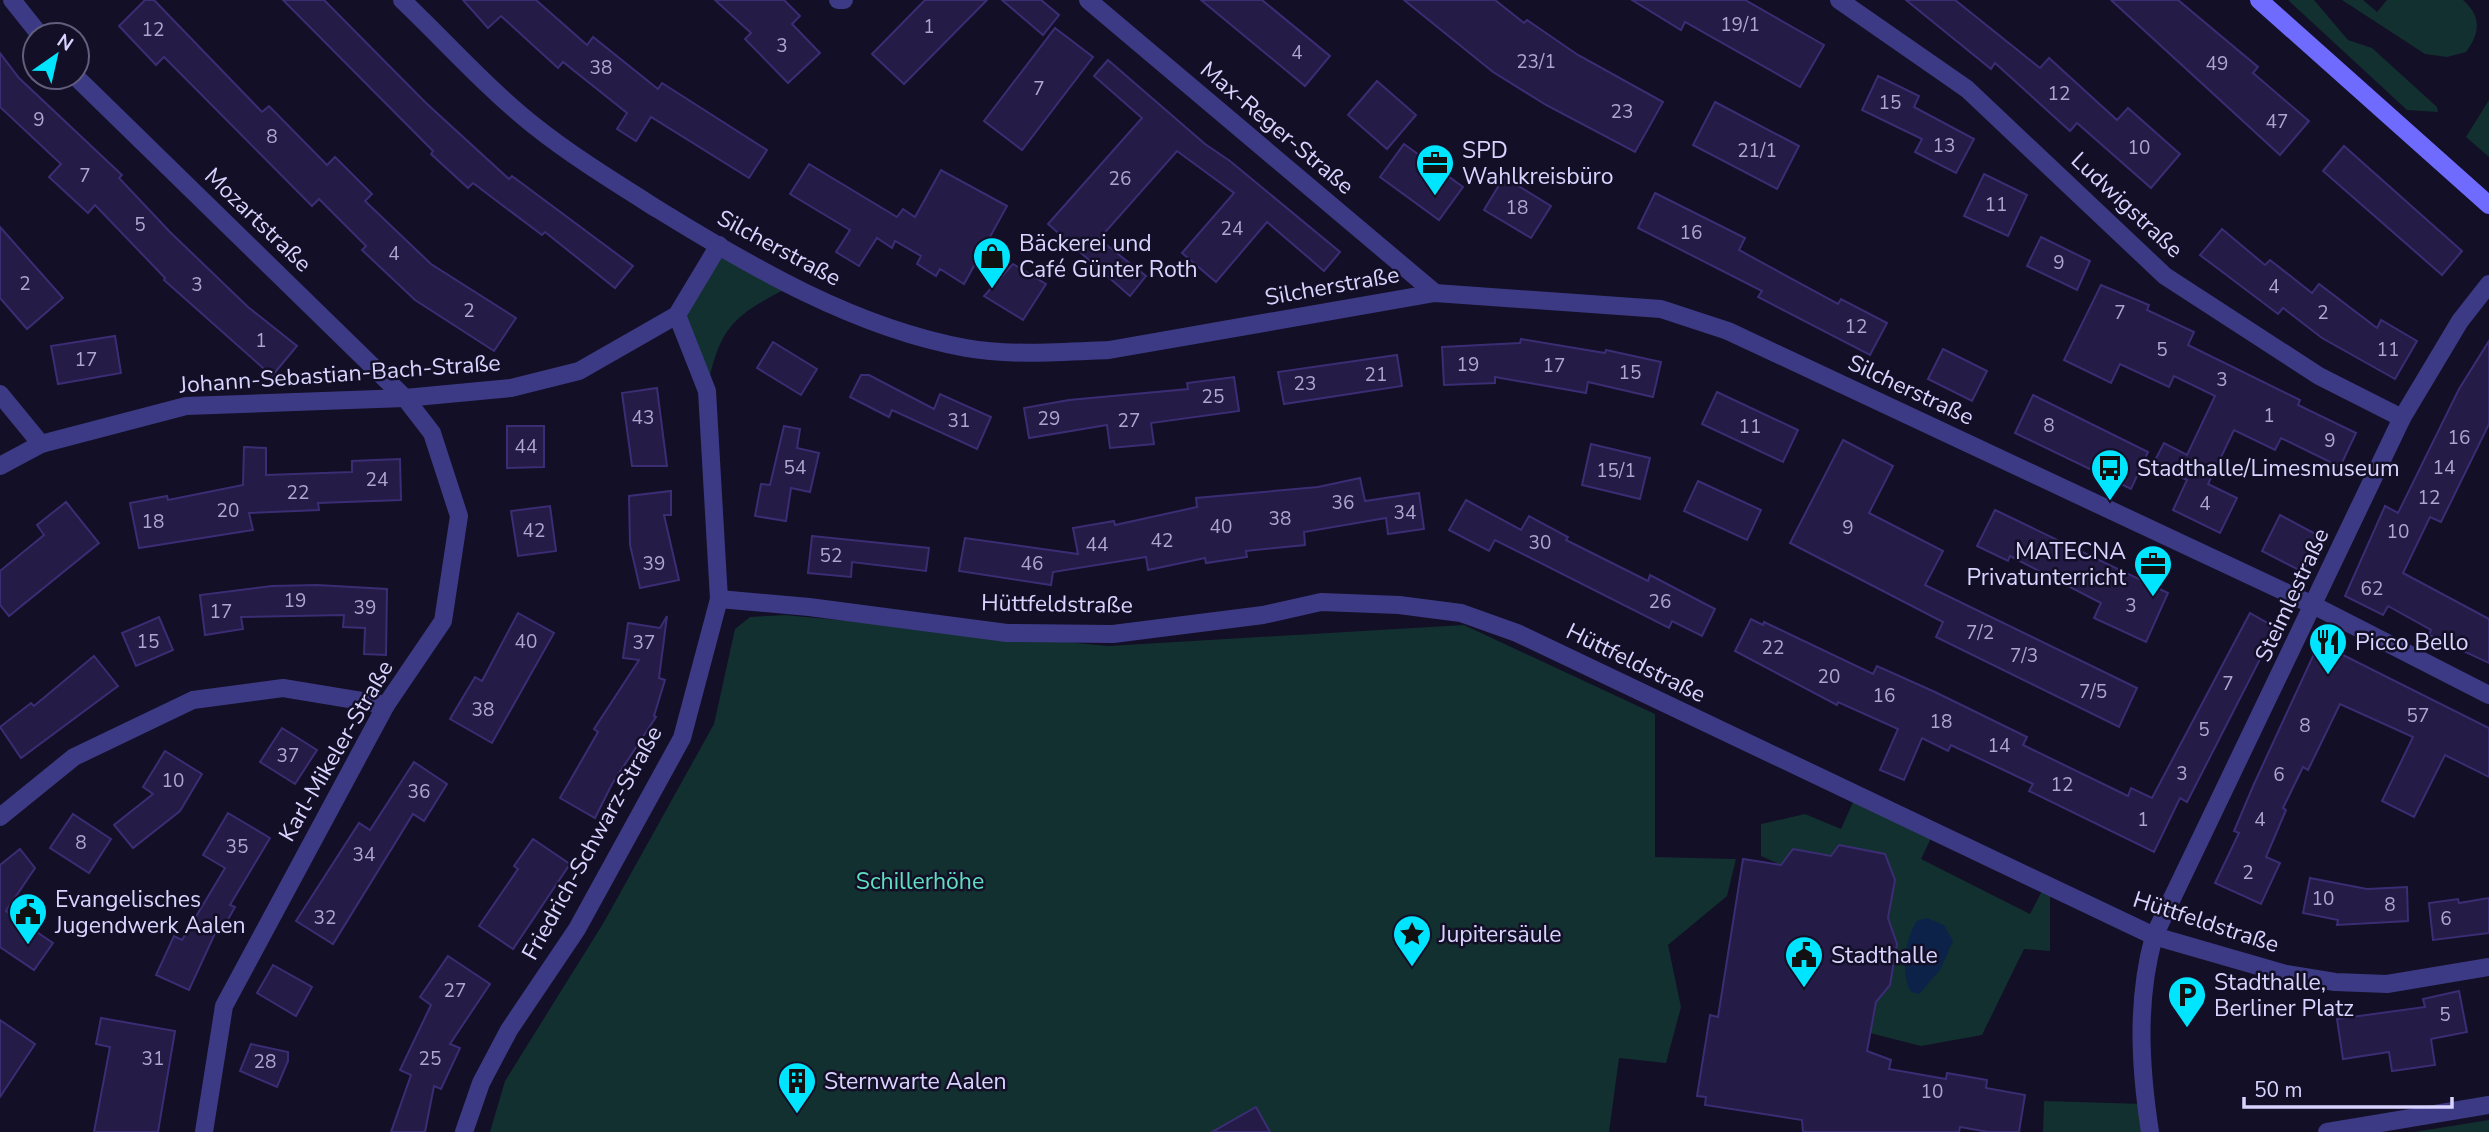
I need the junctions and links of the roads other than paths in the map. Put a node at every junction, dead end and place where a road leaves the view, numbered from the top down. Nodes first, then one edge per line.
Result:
1 (12, 0) edge
2 (402, 0) edge
3 (838, 0) edge
4 (844, 0) edge
5 (1088, 0) edge
6 (1839, 0) edge
7 (2259, 0) edge
8 (29, 21) edge
9 (90, 91) edge
10 (2489, 205) edge
11 (719, 245) junction
12 (2489, 284) edge
13 (1435, 293) junction
14 (677, 315) junction
15 (0, 394) edge
16 (405, 398) junction
17 (2402, 418) junction
18 (41, 444) junction
19 (0, 466) edge
20 (719, 599) junction
21 (2315, 606) junction
22 (2489, 695) edge
23 (386, 705) junction
24 (0, 817) edge
25 (2154, 936) junction
26 (2489, 967) edge
27 (2489, 1105) edge
28 (204, 1132) edge
29 (464, 1132) edge
30 (2150, 1132) edge
31 (2327, 1132) edge

1 - 8 street
2 - 11 street, Silcherstraße
3 - 4 street
5 - 13 street, Max-Reger-Straße
6 - 17 street, Ludwigstraße
7 - 10 main road
9 - 16 street, Mozartstraße
11 - 13 street, Silcherstraße
11 - 14 street
12 - 17 street, Steimlestraße
13 - 21 street, Silcherstraße
14 - 16 street, Johann-Sebastian-Bach-Straße
14 - 20 street, Friedrich-Schwarz-Straße
15 - 18 street
16 - 18 street, Johann-Sebastian-Bach-Straße
16 - 23 street, Karl-Mikeler-Straße
17 - 21 street, Steimlestraße
18 - 19 street, Johann-Sebastian-Bach-Straße
20 - 25 street, Hüttfeldstraße
20 - 29 street, Friedrich-Schwarz-Straße
21 - 22 street, Silcherstraße
21 - 25 street, Steimlestraße
23 - 24 street
23 - 28 street, Karl-Mikeler-Straße
25 - 26 street, Hüttfeldstraße
25 - 30 street, Steimlestraße
27 - 31 street

